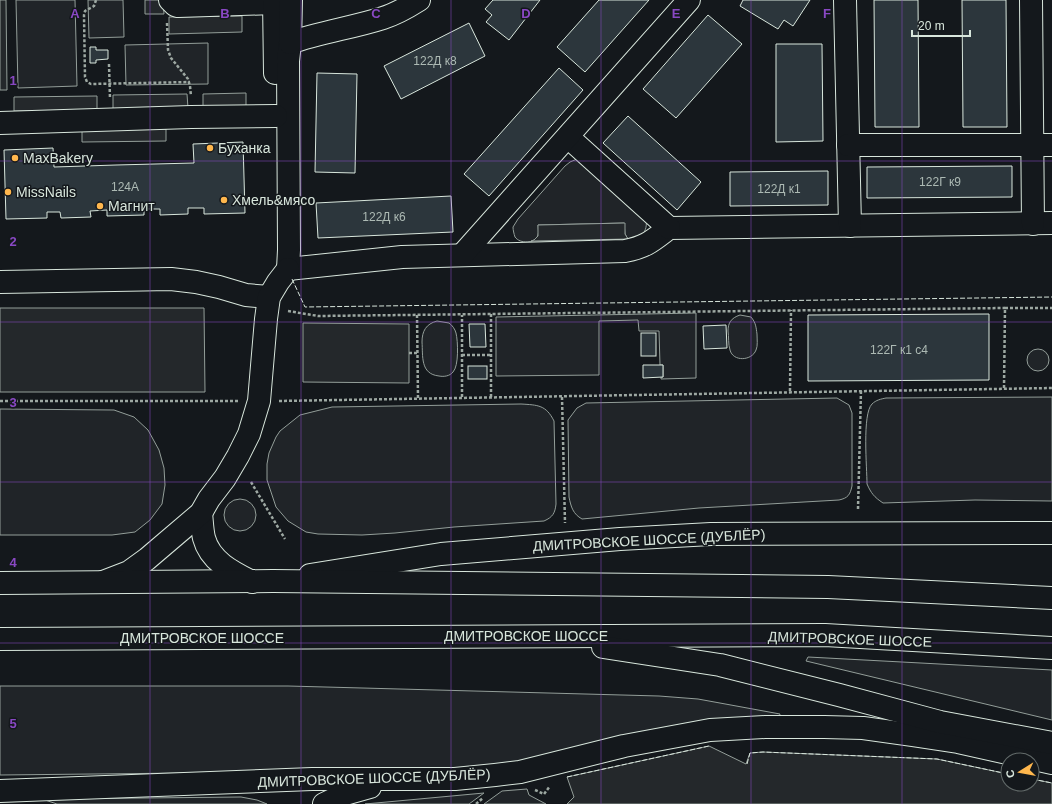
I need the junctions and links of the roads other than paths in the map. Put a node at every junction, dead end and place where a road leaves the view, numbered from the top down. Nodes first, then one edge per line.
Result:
1 (419, 0) edge
2 (689, 0) edge
3 (845, 0) edge
4 (1031, 0) edge
5 (171, 1) edge
6 (279, 1) edge
7 (290, 43) junction
8 (276, 116) junction
9 (0, 124) edge
10 (568, 137) junction
11 (848, 145) junction
12 (1042, 146) edge
13 (1043, 224) edge
14 (850, 226) junction
15 (669, 228) junction
16 (462, 255) junction
17 (0, 282) edge
18 (278, 283) junction
19 (201, 512) junction
20 (1052, 533) edge
21 (274, 581) junction
22 (102, 582) junction
23 (252, 582) junction
24 (0, 583) edge
25 (1052, 598) edge
26 (513, 636) junction
27 (0, 639) edge
28 (1052, 648) edge
29 (1052, 743) edge
30 (1052, 764) edge
31 (410, 779) junction
32 (0, 791) edge
33 (0, 797) edge
34 (30, 804) edge
35 (324, 804) edge

1 - 7 main road
2 - 10 main road
3 - 11 main road
4 - 12 main road
5 - 6 main road
6 - 7 main road
6 - 8 main road
7 - 18 main road
8 - 9 main road
8 - 18 main road
10 - 15 main road
10 - 16 main road
11 - 12 main road
11 - 14 main road
12 - 13 main road
13 - 14 main road
14 - 15 main road
15 - 16 main road
16 - 18 main road
17 - 18 main road
18 - 19 main road
19 - 22 main road
19 - 23 main road
20 - 21 main road, ДМИТРОВСКОЕ ШОССЕ (ДУБЛЁР)
21 - 23 main road
21 - 25 main road
22 - 23 main road
22 - 24 main road
26 - 27 main road, ДМИТРОВСКОЕ ШОССЕ
26 - 28 main road, ДМИТРОВСКОЕ ШОССЕ
26 - 29 main road
30 - 31 main road, ДМИТРОВСКОЕ ШОССЕ (ДУБЛЁР)
31 - 32 main road, ДМИТРОВСКОЕ ШОССЕ (ДУБЛЁР)
31 - 35 main road
33 - 34 main road

